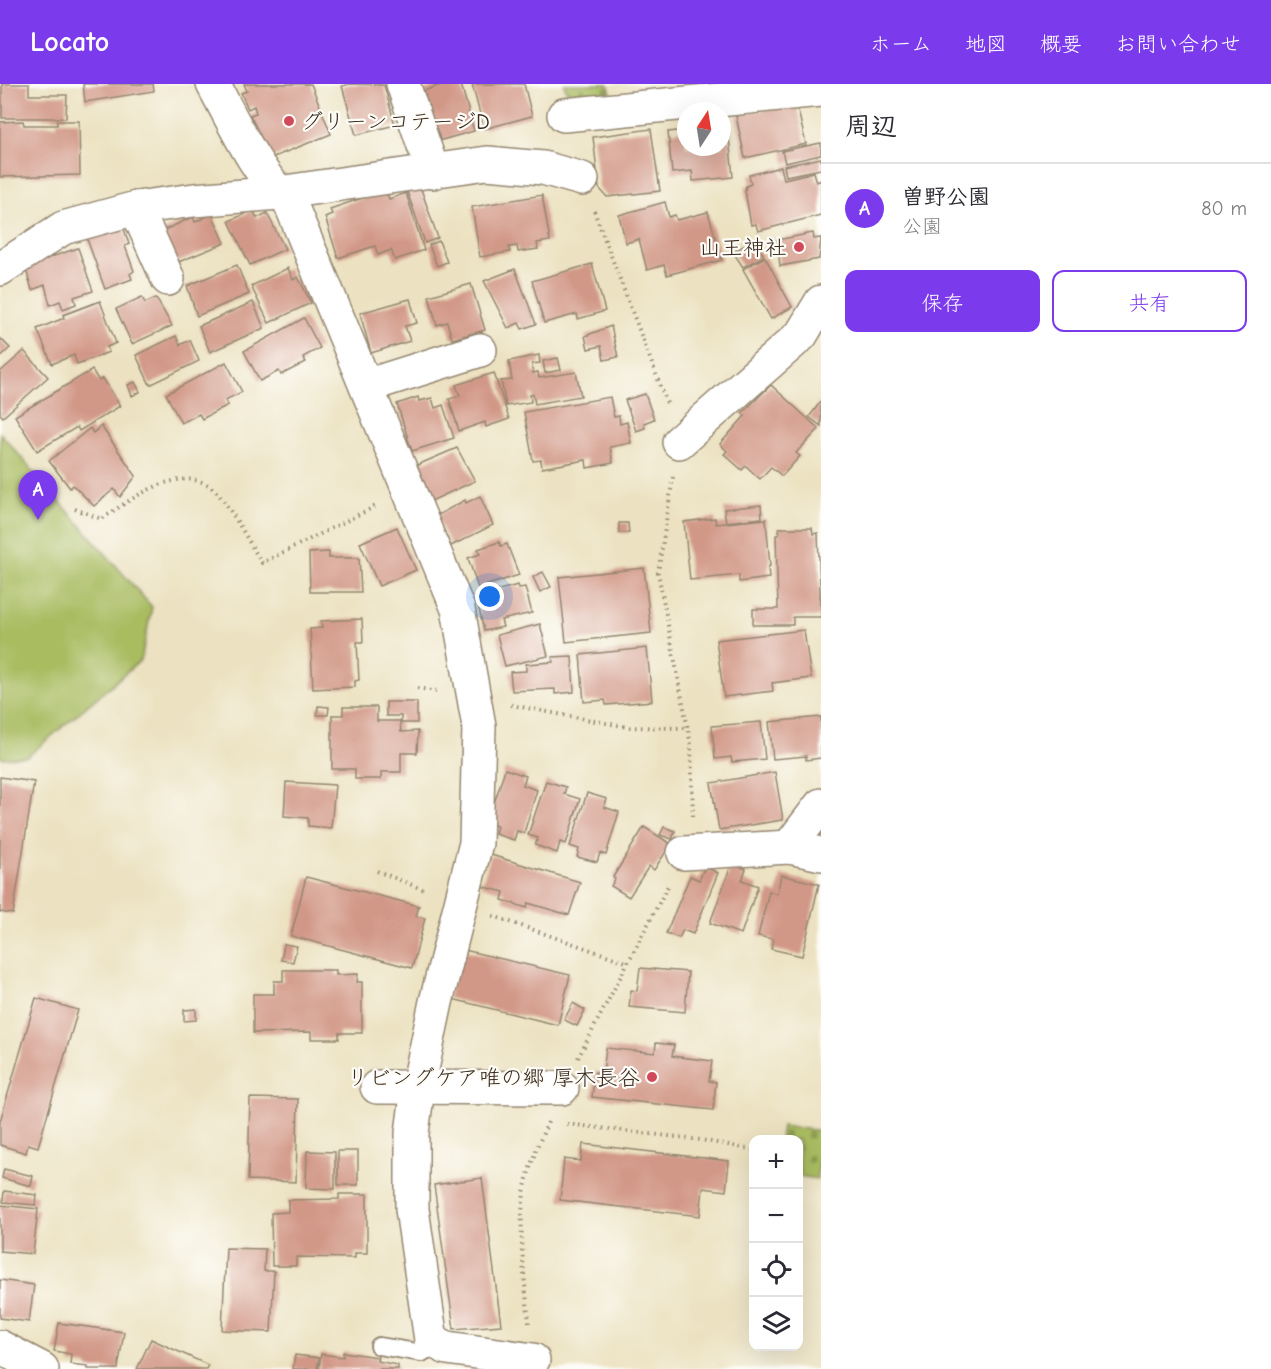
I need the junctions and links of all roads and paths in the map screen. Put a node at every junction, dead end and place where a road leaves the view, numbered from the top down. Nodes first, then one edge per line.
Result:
1 (213, 84) edge
2 (404, 84) edge
3 (821, 90) edge
4 (564, 115) dead end
5 (433, 172) junction
6 (582, 179) joint
7 (278, 193) junction
8 (136, 208) junction
9 (0, 269) edge
10 (168, 279) dead end
11 (821, 302) edge
12 (480, 350) dead end
13 (366, 386) junction
14 (679, 442) junction
15 (409, 489) junction
16 (75, 509) dead end
17 (417, 688) dead end
18 (473, 698) junction
19 (685, 728) junction
20 (821, 805) edge
21 (789, 847) junction
22 (684, 853) junction
23 (821, 854) edge
24 (377, 871) dead end
25 (460, 905) junction
26 (629, 963) junction
27 (377, 1087) dead end
28 (418, 1088) junction
29 (562, 1088) junction
30 (586, 1126) dead end
31 (749, 1149) edge
32 (437, 1344) junction
33 (379, 1346) dead end
34 (0, 1347) edge
35 (533, 1360) joint
36 (42, 1369) edge

1 - 7 street
2 - 5 street
3 - 4 street
5 - 6 street
5 - 7 street
6 - 14 path
7 - 8 street
7 - 13 street
8 - 9 street
8 - 10 street
11 - 14 street
12 - 13 street
13 - 15 street
14 - 19 path
15 - 16 path
15 - 18 street
17 - 18 path
18 - 19 path
18 - 25 street
19 - 22 path
20 - 21 street
21 - 22 street
21 - 23 street
22 - 26 path
24 - 25 path
25 - 26 path
25 - 28 street
26 - 29 path
27 - 28 street
28 - 29 street
28 - 32 street
29 - 35 path
30 - 31 path
32 - 33 lane
32 - 35 street
34 - 36 street

